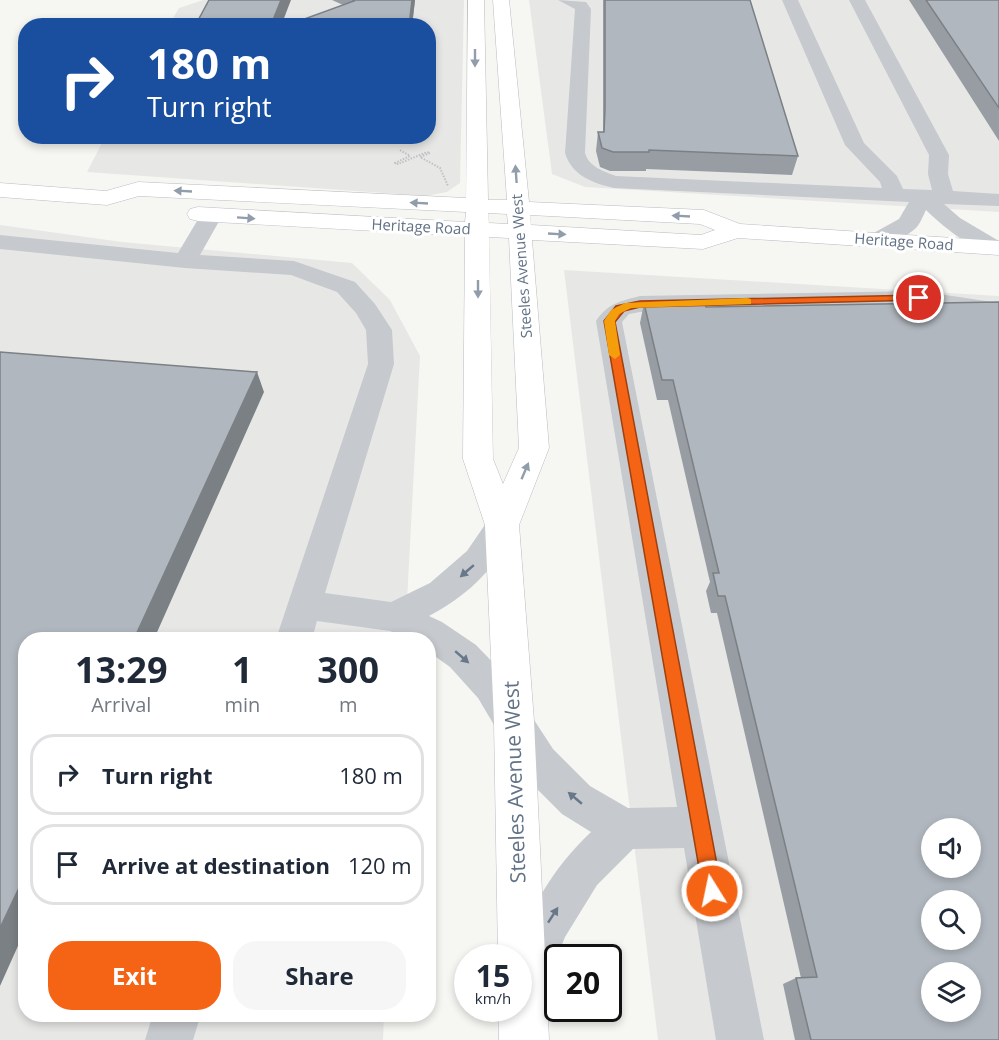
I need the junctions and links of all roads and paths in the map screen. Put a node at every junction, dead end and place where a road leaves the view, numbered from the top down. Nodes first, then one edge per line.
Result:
1 (476, 0) edge
2 (501, 0) edge
3 (790, 0) edge
4 (858, 0) edge
5 (576, 2) edge
6 (400, 150) dead end
7 (0, 190) edge
8 (450, 192) dead end
9 (894, 195) junction
10 (933, 197) junction
11 (107, 198) junction
12 (999, 200) edge
13 (211, 216) junction
14 (478, 218) junction
15 (518, 220) junction
16 (878, 240) junction
17 (0, 242) edge
18 (997, 248) edge
19 (185, 261) junction
20 (999, 311) edge
21 (502, 525) junction
22 (305, 604) junction
23 (394, 617) junction
24 (296, 632) edge
25 (428, 632) edge
26 (436, 637) edge
27 (514, 722) junction
28 (700, 827) junction
29 (624, 829) junction
30 (521, 944) edge
31 (532, 962) edge
32 (175, 1022) edge
33 (523, 1022) edge
34 (169, 1040) edge
35 (524, 1040) edge
36 (740, 1040) edge

1 -> 14 main road, Steeles Avenue West
15 -> 2 main road, Steeles Avenue West
3 - 9 lane
4 - 10 lane
5 - 9 lane
6 - 8 path
7 - 11 main road, Heritage Road
9 - 10 lane
10 - 12 lane
10 - 16 lane
10 - 18 lane
11 - 13 main road, Heritage Road
14 -> 11 main road, Heritage Road
13 -> 14 main road, Heritage Road
13 - 19 lane
14 - 15 main road, Heritage Road
14 -> 21 main road, Steeles Avenue West
15 - 16 main road, Heritage Road
21 -> 15 main road, Steeles Avenue West
16 - 18 main road, Heritage Road
17 - 19 lane
19 - 22 lane
20 - 28 lane
21 -> 23 lane
21 - 27 main road, Steeles Avenue West
22 - 23 lane
22 - 24 lane
23 -> 25 lane
26 -> 27 lane
29 -> 27 lane
27 - 30 main road, Steeles Avenue West
28 - 29 lane
28 - 36 lane
31 -> 29 lane
32 - 34 lane
33 - 35 main road, Steeles Avenue West

